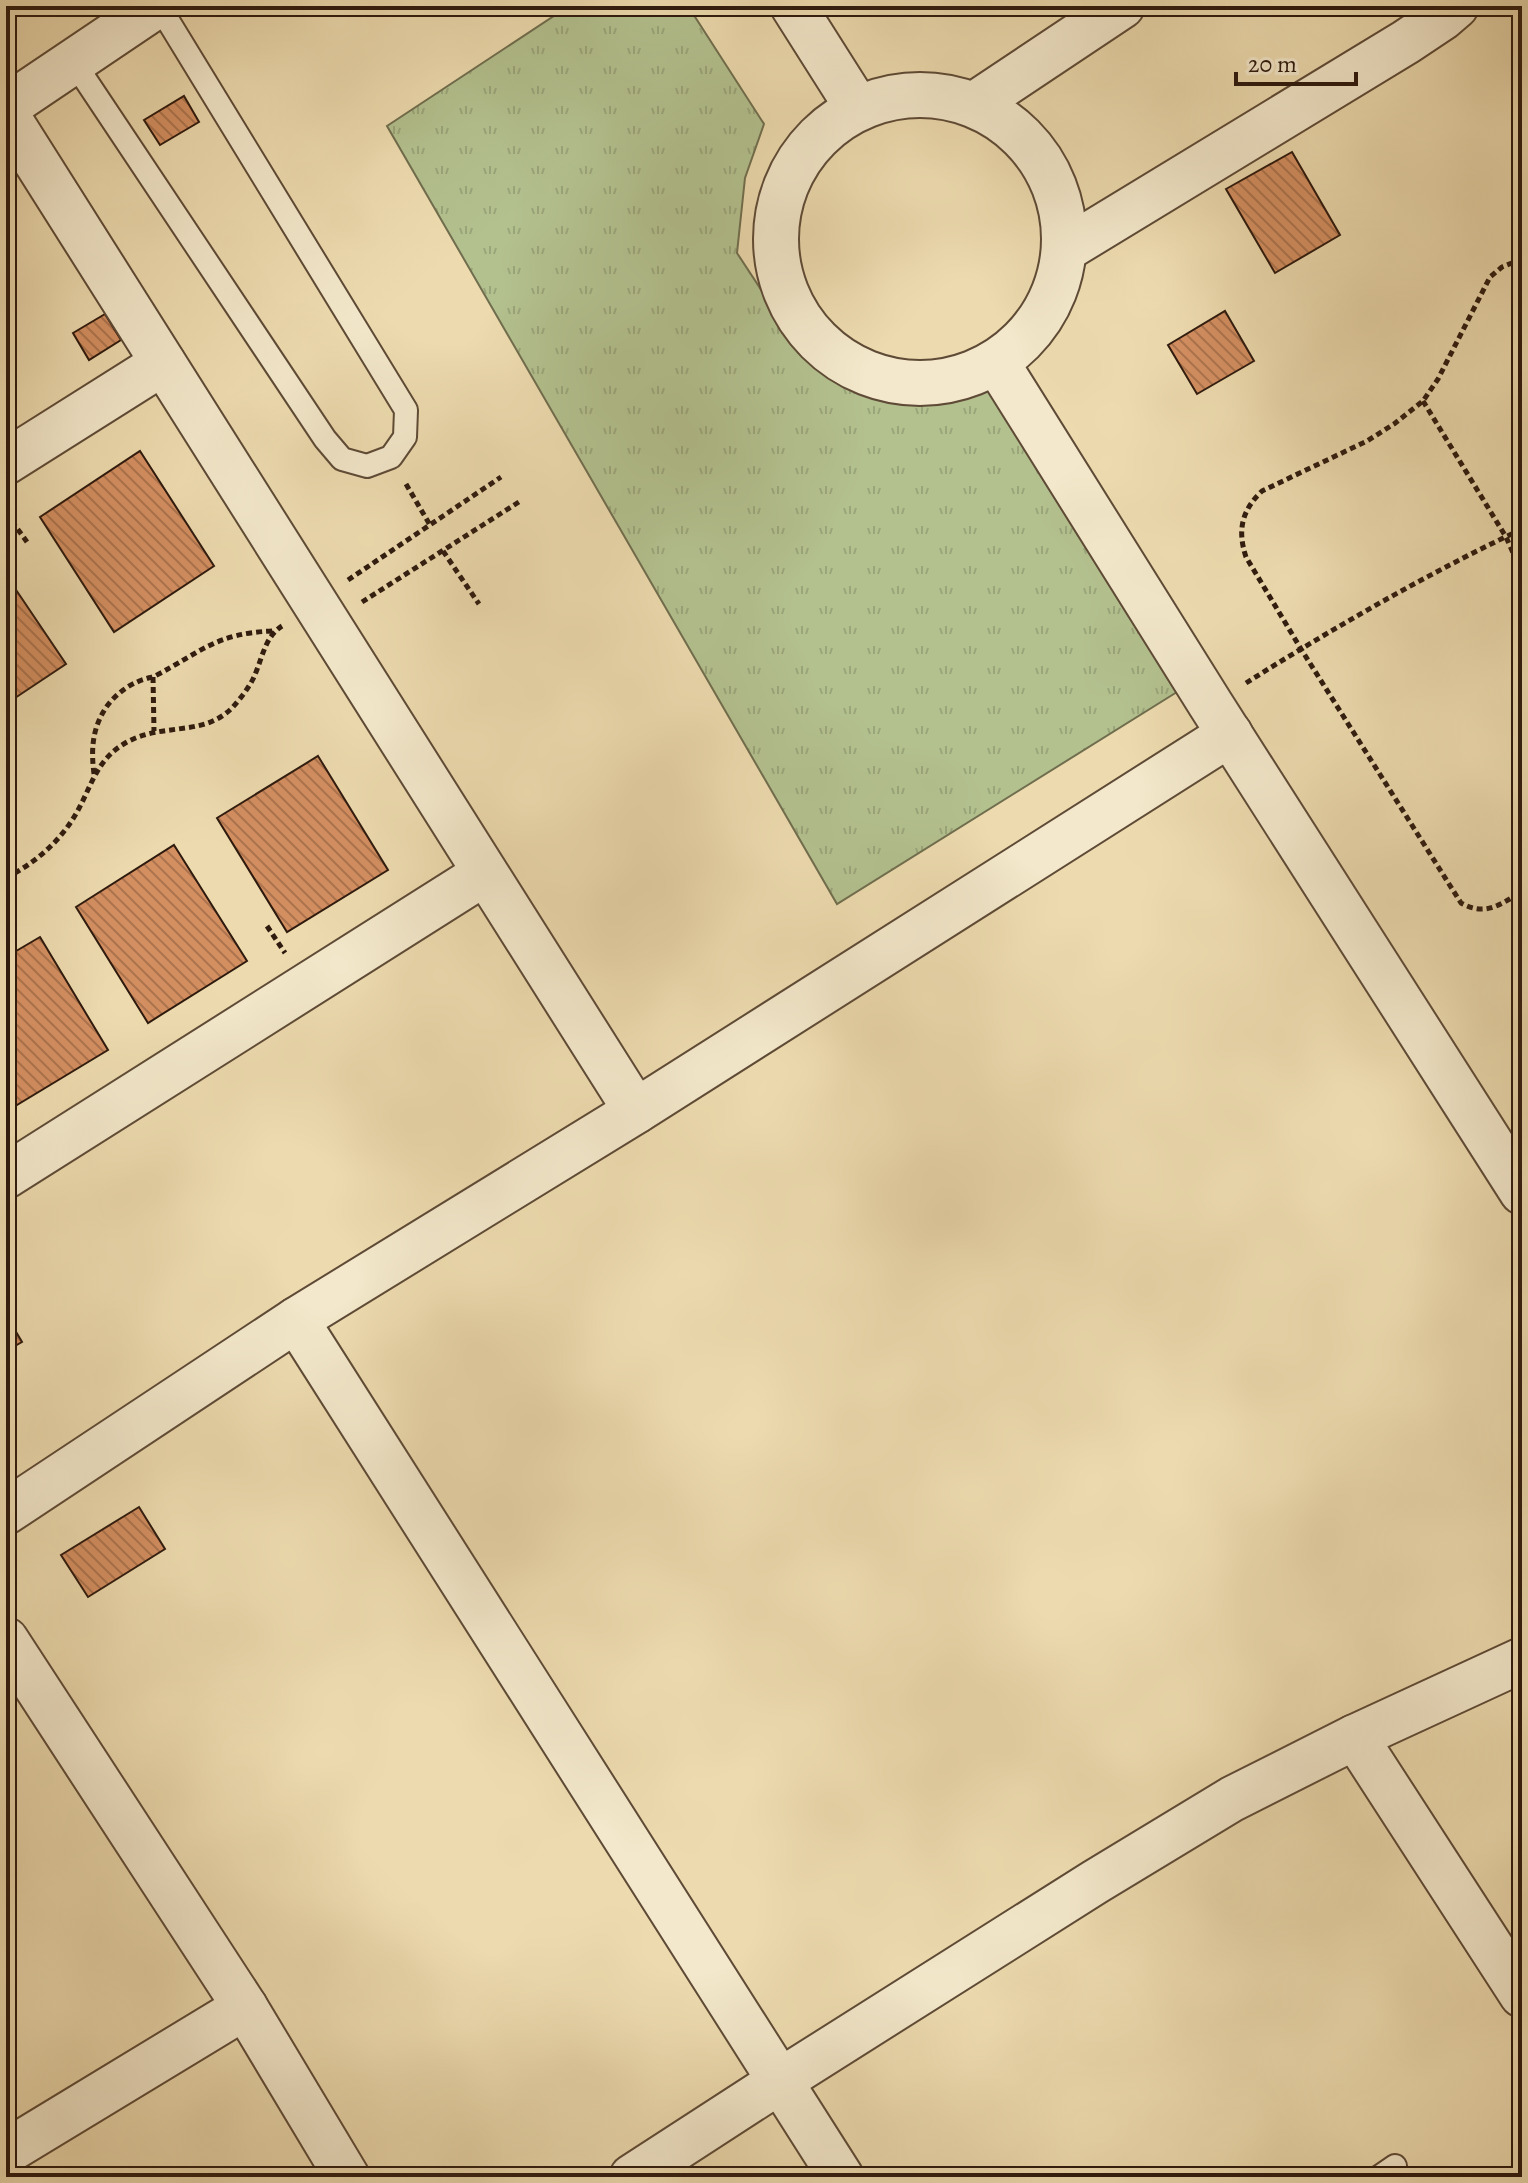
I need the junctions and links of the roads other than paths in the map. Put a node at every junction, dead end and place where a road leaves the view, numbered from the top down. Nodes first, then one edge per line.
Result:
1 (157, 6) edge
2 (793, 6) edge
3 (1122, 6) edge
4 (1456, 6) edge
5 (73, 61) junction
6 (975, 104) junction
7 (6, 107) edge
8 (857, 107) junction
9 (6, 114) edge
10 (1064, 250) junction
11 (163, 363) junction
12 (997, 363) junction
13 (6, 462) edge
14 (1221, 720) junction
15 (485, 873) junction
16 (636, 1111) junction
17 (6, 1176) edge
18 (1522, 1192) edge
19 (296, 1320) junction
20 (7, 1507) edge
21 (6, 1640) edge
22 (1522, 1660) edge
23 (1355, 1737) junction
24 (1522, 1995) edge
25 (245, 2007) junction
26 (780, 2081) junction
27 (6, 2152) edge
28 (347, 2177) edge
29 (632, 2177) edge
30 (841, 2177) edge

1 - 5 street
1 - 5 lane
2 - 8 street
3 - 6 street
4 - 10 street
5 - 7 street
6 - 8 street
6 - 10 street
8 - 12 street
9 - 11 street
10 - 12 street
11 - 13 street
11 - 15 street
12 - 14 street
14 - 16 street
14 - 18 street
15 - 16 street
15 - 17 street
16 - 19 street
19 - 20 street
19 - 26 street
21 - 25 street
22 - 23 street
23 - 24 street
23 - 26 street
25 - 27 street
25 - 28 street
26 - 29 street
26 - 30 street

